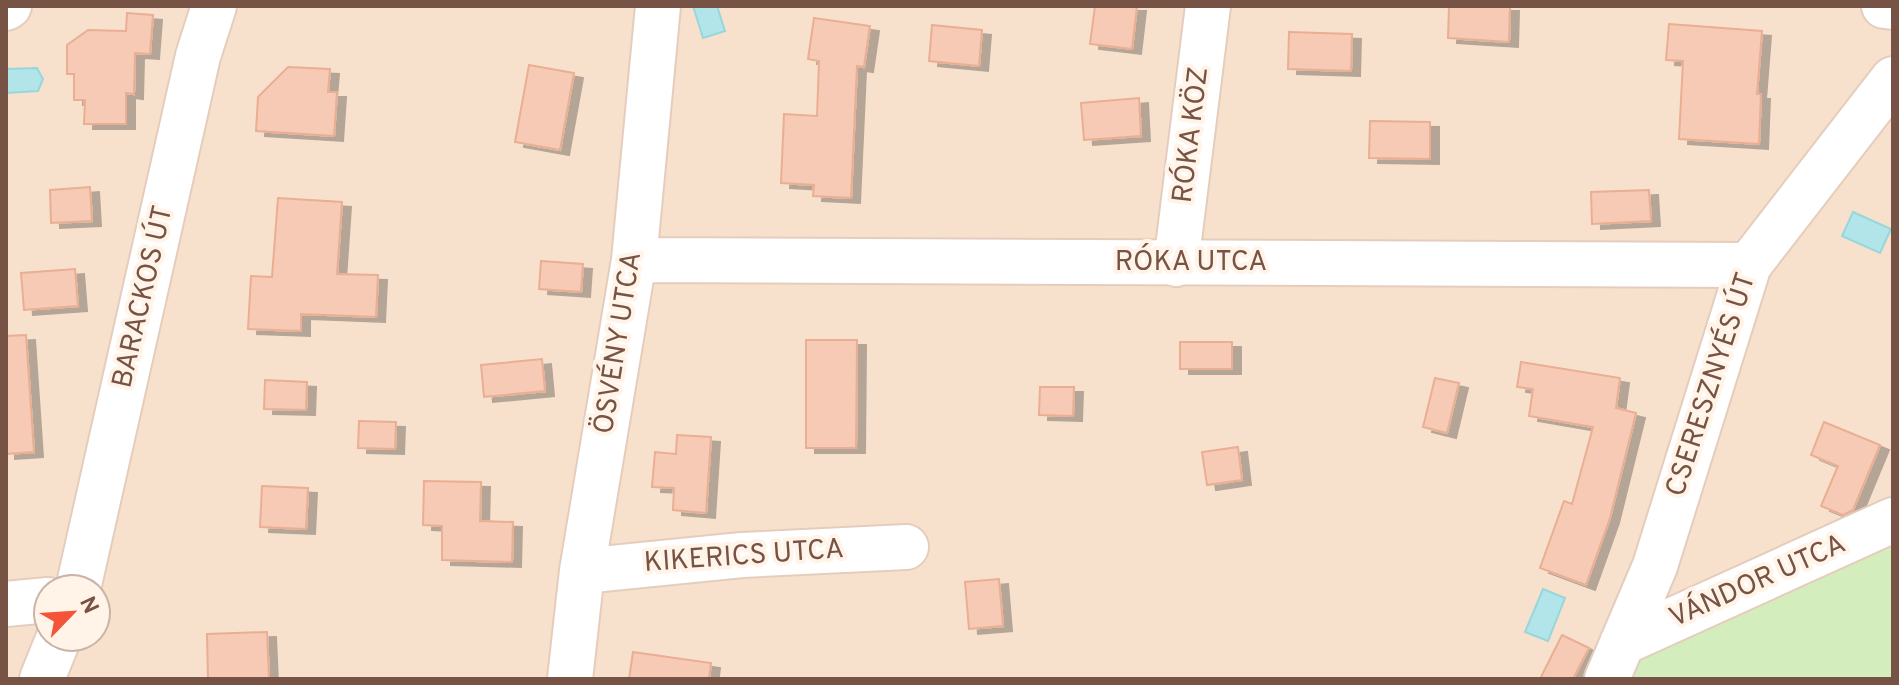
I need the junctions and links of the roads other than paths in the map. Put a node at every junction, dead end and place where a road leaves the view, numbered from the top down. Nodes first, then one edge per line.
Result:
1 (214, 6) edge
2 (658, 6) edge
3 (1208, 6) edge
4 (1884, 6) edge
5 (1893, 7) edge
6 (1893, 79) edge
7 (634, 260) junction
8 (1176, 264) junction
9 (1749, 265) junction
10 (1893, 520) edge
11 (906, 547) dead end
12 (582, 571) junction
13 (82, 573) edge
14 (32, 602) edge
15 (6, 604) edge
16 (53, 653) edge
17 (1614, 661) edge
18 (42, 679) edge
19 (570, 679) edge

1 - 13 street, BARACKOS ÚT
2 - 7 street, ÖSVÉNY UTCA
3 - 8 street, RÓKA KÖZ
4 - 5 street
6 - 9 street, CSERESZNYÉS ÚT
7 - 8 street, RÓKA UTCA
7 - 12 street, ÖSVÉNY UTCA
8 - 9 street, RÓKA UTCA
9 - 17 street, CSERESZNYÉS ÚT
10 - 17 street, VÁNDOR UTCA
11 - 12 street, KIKERICS UTCA
12 - 19 street, ÖSVÉNY UTCA
14 - 15 street
16 - 18 street

